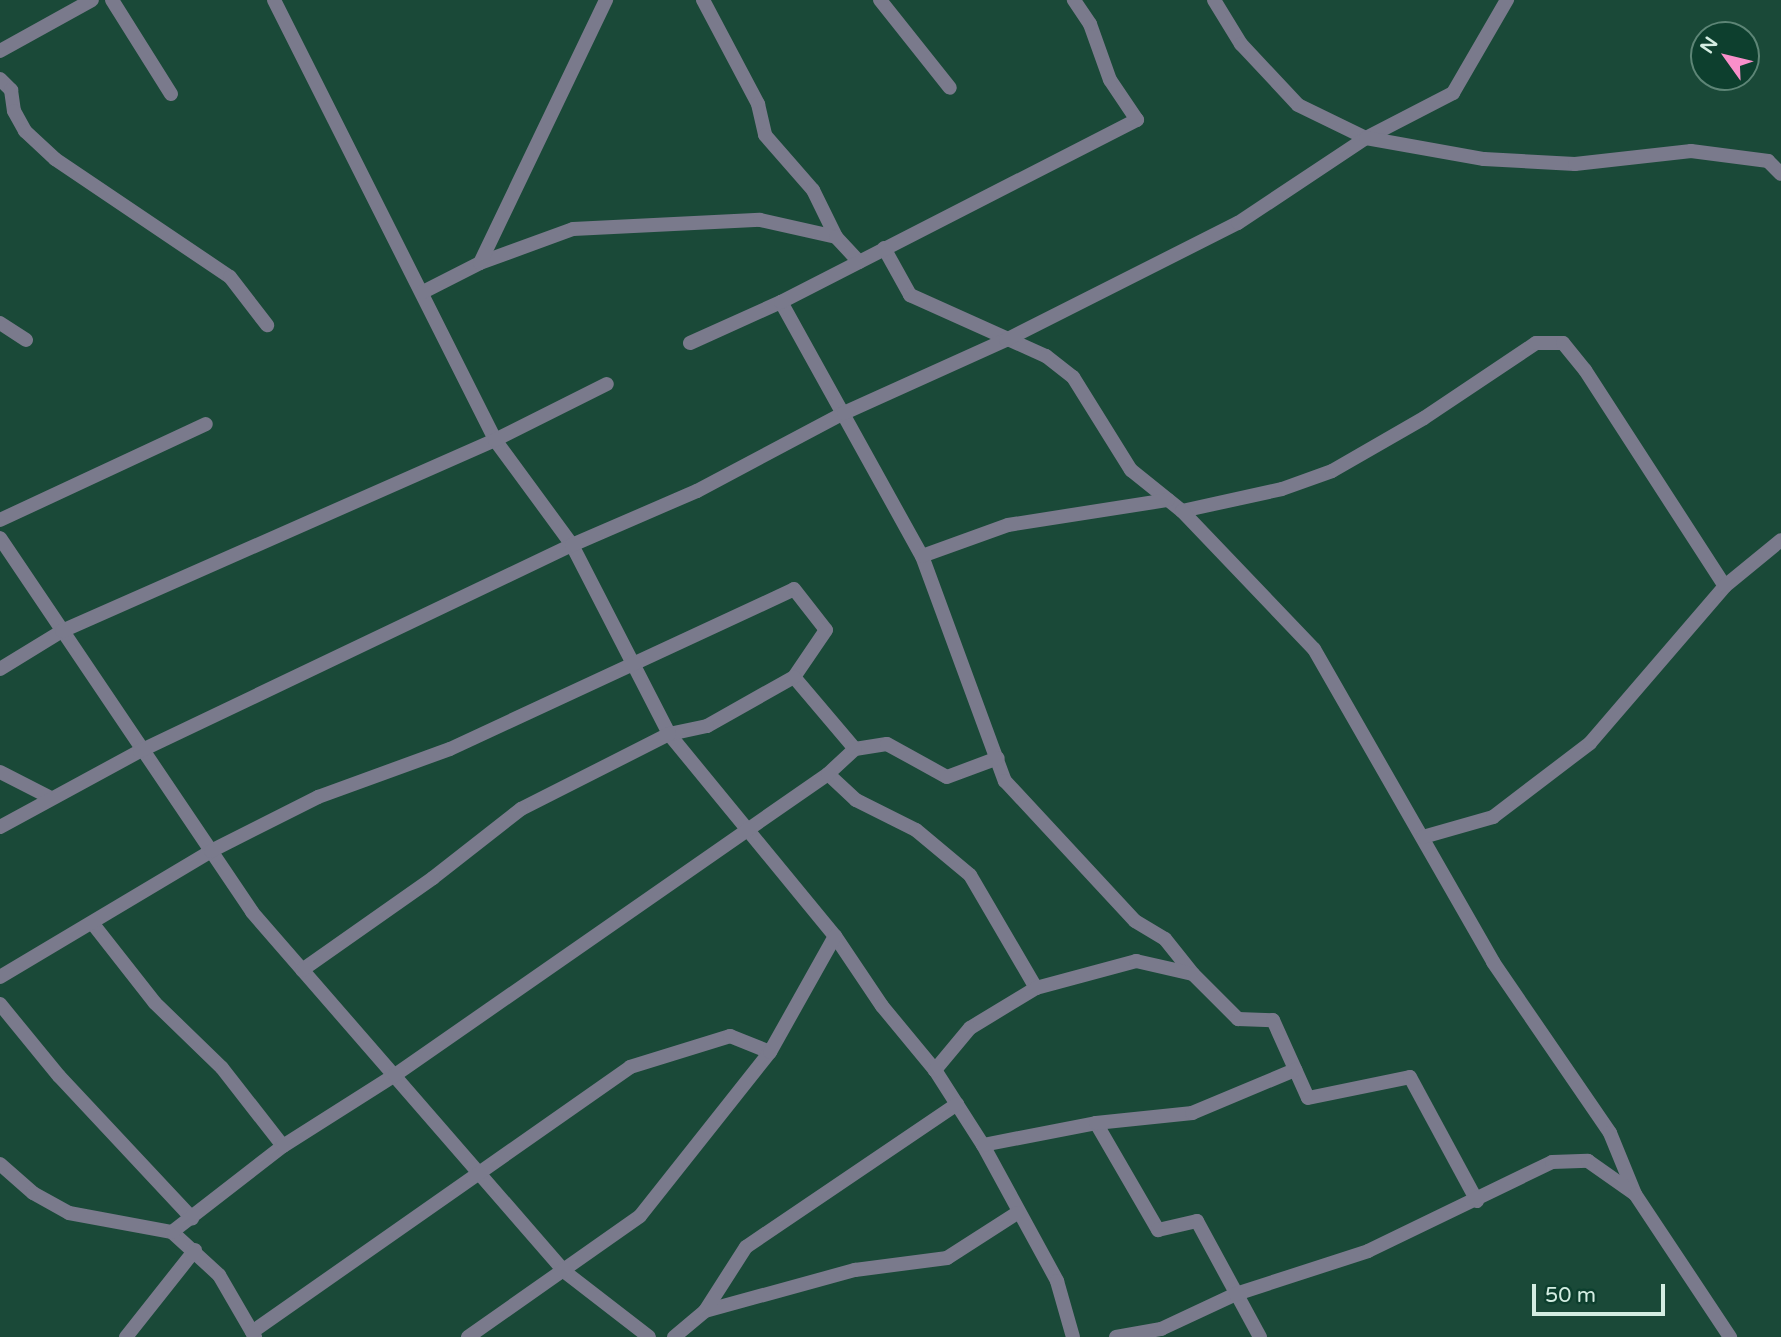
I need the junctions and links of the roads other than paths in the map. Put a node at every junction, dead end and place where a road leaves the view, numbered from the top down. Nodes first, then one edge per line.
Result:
1 (92, 0) edge
2 (113, 0) edge
3 (274, 0) edge
4 (606, 0) edge
5 (704, 0) edge
6 (880, 0) edge
7 (1074, 0) edge
8 (1214, 0) edge
9 (1507, 0) edge
10 (0, 51) edge
11 (0, 79) edge
12 (950, 88) dead end
13 (171, 94) dead end
14 (1366, 138) junction
15 (1781, 174) edge
16 (836, 237) junction
17 (884, 248) junction
18 (859, 262) junction
19 (480, 263) junction
20 (423, 292) junction
21 (781, 302) junction
22 (0, 323) edge
23 (267, 325) dead end
24 (26, 340) dead end
25 (1006, 340) junction
26 (690, 343) dead end
27 (607, 384) dead end
28 (844, 413) junction
29 (206, 424) dead end
30 (495, 440) junction
31 (1168, 500) junction
32 (1182, 511) junction
33 (0, 520) edge
34 (0, 538) edge
35 (1781, 540) edge
36 (572, 545) junction
37 (922, 556) junction
38 (1725, 586) junction
39 (62, 631) junction
40 (635, 665) junction
41 (0, 669) edge
42 (794, 677) junction
43 (669, 734) junction
44 (855, 749) junction
45 (140, 751) junction
46 (998, 758) junction
47 (0, 772) edge
48 (828, 774) junction
49 (51, 798) junction
50 (0, 827) edge
51 (747, 827) junction
52 (1423, 837) junction
53 (211, 850) junction
54 (93, 924) junction
55 (835, 936) junction
56 (302, 970) junction
57 (1193, 974) junction
58 (0, 977) edge
59 (1036, 988) junction
60 (0, 1004) edge
61 (770, 1052) junction
62 (935, 1070) junction
63 (1296, 1070) junction
64 (395, 1074) junction
65 (957, 1104) junction
66 (1096, 1123) junction
67 (983, 1145) junction
68 (283, 1146) junction
69 (0, 1164) edge
70 (481, 1172) junction
71 (1635, 1194) junction
72 (1477, 1201) junction
73 (1017, 1213) junction
74 (192, 1218) junction
75 (172, 1232) junction
76 (195, 1250) junction
77 (565, 1272) junction
78 (1236, 1294) junction
79 (705, 1311) junction
80 (1163, 1333) edge
81 (253, 1334) edge
82 (127, 1337) edge
83 (468, 1337) edge
84 (649, 1337) edge
85 (674, 1337) edge
86 (1073, 1337) edge
87 (1116, 1337) edge
88 (1260, 1337) edge
89 (1730, 1337) edge

1 - 10 street
2 - 13 street
3 - 20 street
4 - 19 street
5 - 16 street
6 - 12 street
7 - 17 street
8 - 14 street
9 - 14 street
11 - 23 street
14 - 15 street
14 - 25 street
16 - 18 street
16 - 19 street
17 - 18 street
17 - 25 street
18 - 21 street
19 - 20 street
20 - 30 street
21 - 26 street
21 - 28 street
22 - 24 street
25 - 28 street
25 - 31 street
27 - 30 street
28 - 36 street
28 - 37 street
29 - 33 street
30 - 36 street
30 - 39 street
31 - 32 street
31 - 37 street
32 - 38 street
32 - 52 street
34 - 39 street
35 - 38 street
36 - 40 street
36 - 45 street
37 - 46 street
38 - 52 street
39 - 41 street
39 - 45 street
40 - 42 street
40 - 43 street
40 - 53 street
42 - 43 street
42 - 44 street
43 - 51 street
43 - 56 street
44 - 46 street
44 - 48 street
45 - 49 street
45 - 53 street
46 - 57 street
47 - 49 street
48 - 51 street
48 - 59 street
49 - 50 street
51 - 55 street
51 - 64 street
52 - 71 street
53 - 54 street
53 - 56 street
54 - 58 street
54 - 68 street
55 - 61 street
55 - 62 street
56 - 64 street
57 - 59 street
57 - 63 street
59 - 62 street
60 - 74 street
61 - 70 street
61 - 77 street
62 - 65 street
63 - 66 street
63 - 72 street
64 - 68 street
64 - 70 street
65 - 67 street
65 - 79 street
66 - 67 street
66 - 78 street
67 - 73 street
68 - 74 street
69 - 75 street
70 - 77 street
70 - 81 street
71 - 72 street
71 - 89 street
72 - 78 street
73 - 79 street
73 - 86 street
74 - 75 street
75 - 76 street
76 - 81 street
76 - 82 street
77 - 83 street
77 - 84 street
78 - 80 street
78 - 88 street
79 - 85 street
80 - 87 street

